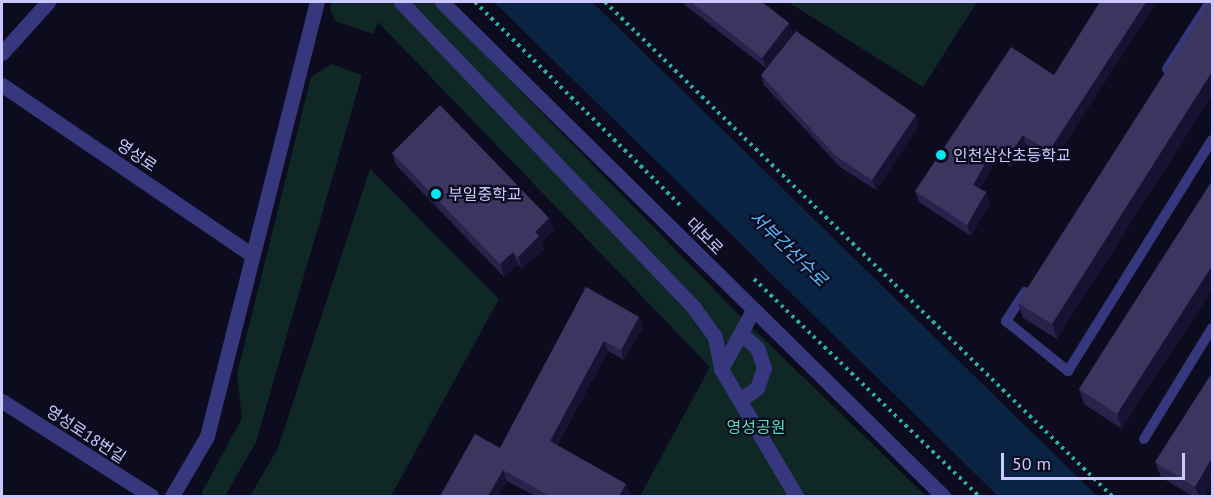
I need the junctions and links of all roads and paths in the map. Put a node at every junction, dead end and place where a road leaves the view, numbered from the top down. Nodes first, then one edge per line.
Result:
1 (48, 2) edge
2 (317, 2) edge
3 (401, 2) edge
4 (442, 2) edge
5 (475, 2) edge
6 (605, 2) edge
7 (1210, 2) edge
8 (2, 53) edge
9 (1159, 81) edge
10 (2, 85) edge
11 (1212, 140) edge
12 (684, 210) dead end
13 (252, 255) junction
14 (750, 275) dead end
15 (1032, 282) edge
16 (753, 310) junction
17 (1212, 328) edge
18 (741, 333) junction
19 (721, 369) junction
20 (740, 400) junction
21 (2, 401) edge
22 (1144, 439) dead end
23 (151, 496) edge
24 (172, 496) edge
25 (796, 496) edge
26 (943, 496) edge
27 (980, 496) edge
28 (1112, 496) edge

1 - 8 street
2 - 13 street
3 - 19 street
4 - 16 street, 대보로
5 - 12 path
6 - 28 path
7 - 9 lane
10 - 13 street, 영성로
11 - 15 lane
13 - 24 street
14 - 27 path
16 - 18 street
16 - 26 street, 대보로
17 - 22 lane
18 - 19 street
18 - 20 street
19 - 20 street
20 - 25 street
21 - 23 street, 영성로18번길

